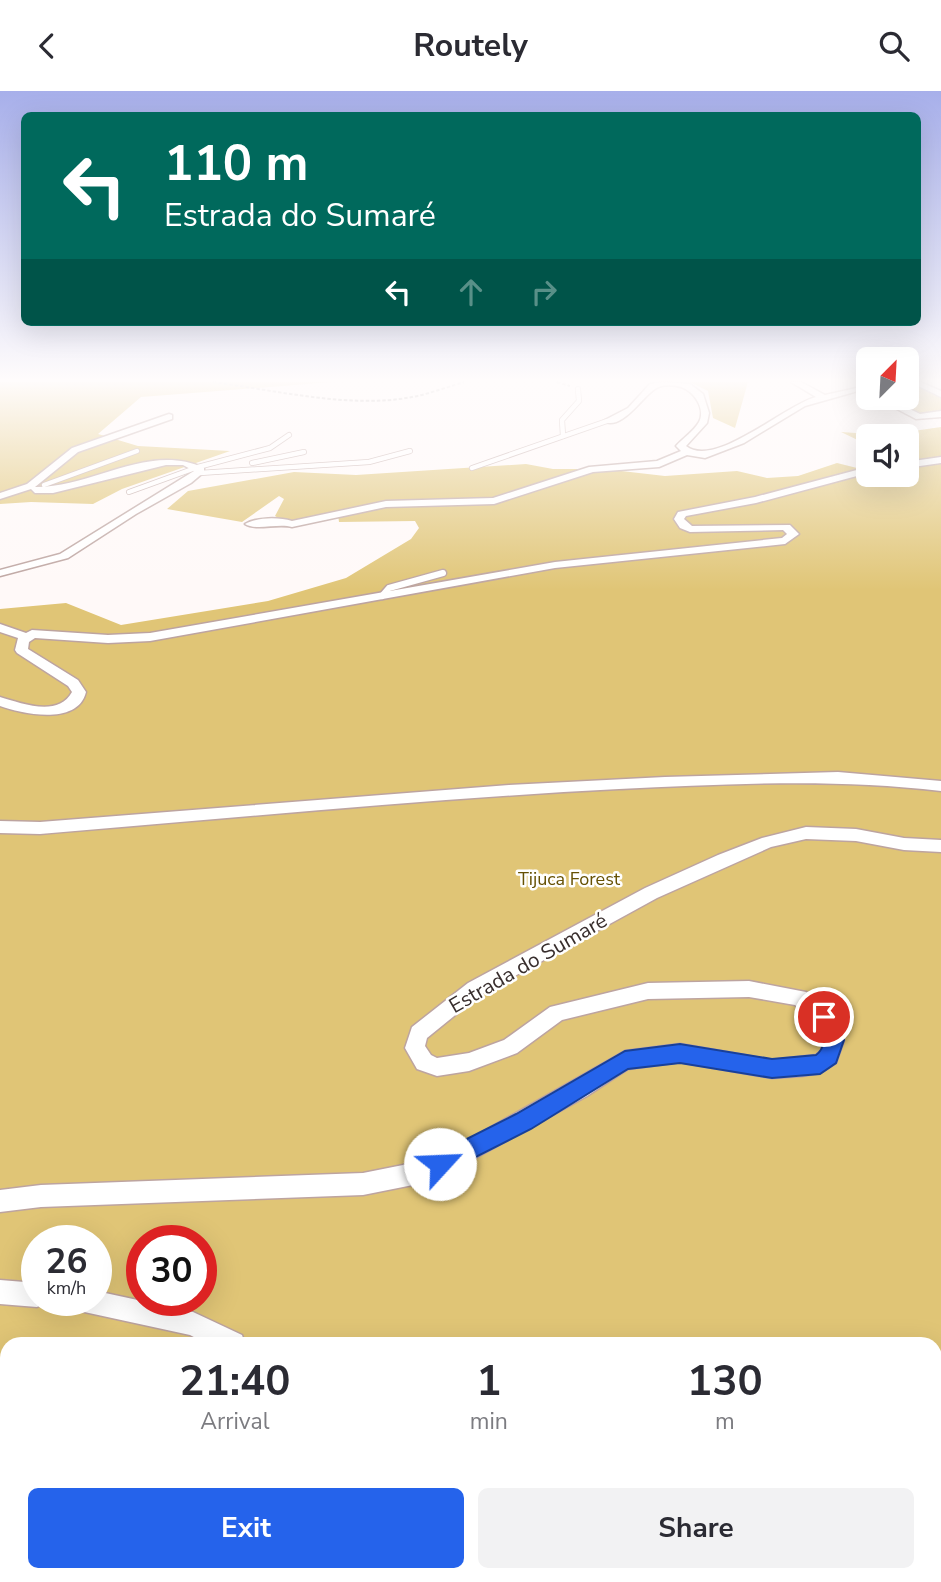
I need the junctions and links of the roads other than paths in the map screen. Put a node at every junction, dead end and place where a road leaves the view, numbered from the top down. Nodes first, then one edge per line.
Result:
1 (73, 452) edge
2 (92, 452) edge
3 (135, 452) edge
4 (259, 452) edge
5 (304, 452) dead end
6 (408, 452) edge
7 (519, 452) edge
8 (687, 452) joint
9 (718, 452) edge
10 (941, 460) edge
11 (919, 463) edge
12 (472, 468) dead end
13 (200, 470) junction
14 (856, 473) edge
15 (40, 488) junction
16 (129, 492) dead end
17 (0, 498) edge
18 (250, 524) dead end
19 (0, 573) edge
20 (443, 573) dead end
21 (382, 596) junction
22 (0, 628) edge
23 (26, 637) junction
24 (0, 701) edge
25 (941, 786) edge
26 (0, 827) edge
27 (941, 846) edge
28 (0, 1201) edge
29 (0, 1292) edge
30 (21, 1294) edge
31 (112, 1305) edge
32 (219, 1337) edge

1 - 17 street
2 - 15 street
3 - 15 lane
4 - 13 lane
5 - 13 lane
6 - 13 lane
7 - 12 lane
8 - 9 street
8 - 18 street
10 - 11 street
13 - 15 street
13 - 16 lane
13 - 19 street
14 - 21 street
15 - 17 street
20 - 21 lane
21 - 23 street
22 - 23 street
23 - 24 street
25 - 26 street
27 - 28 street, Estrada do Sumaré
29 - 30 street
31 - 32 street

